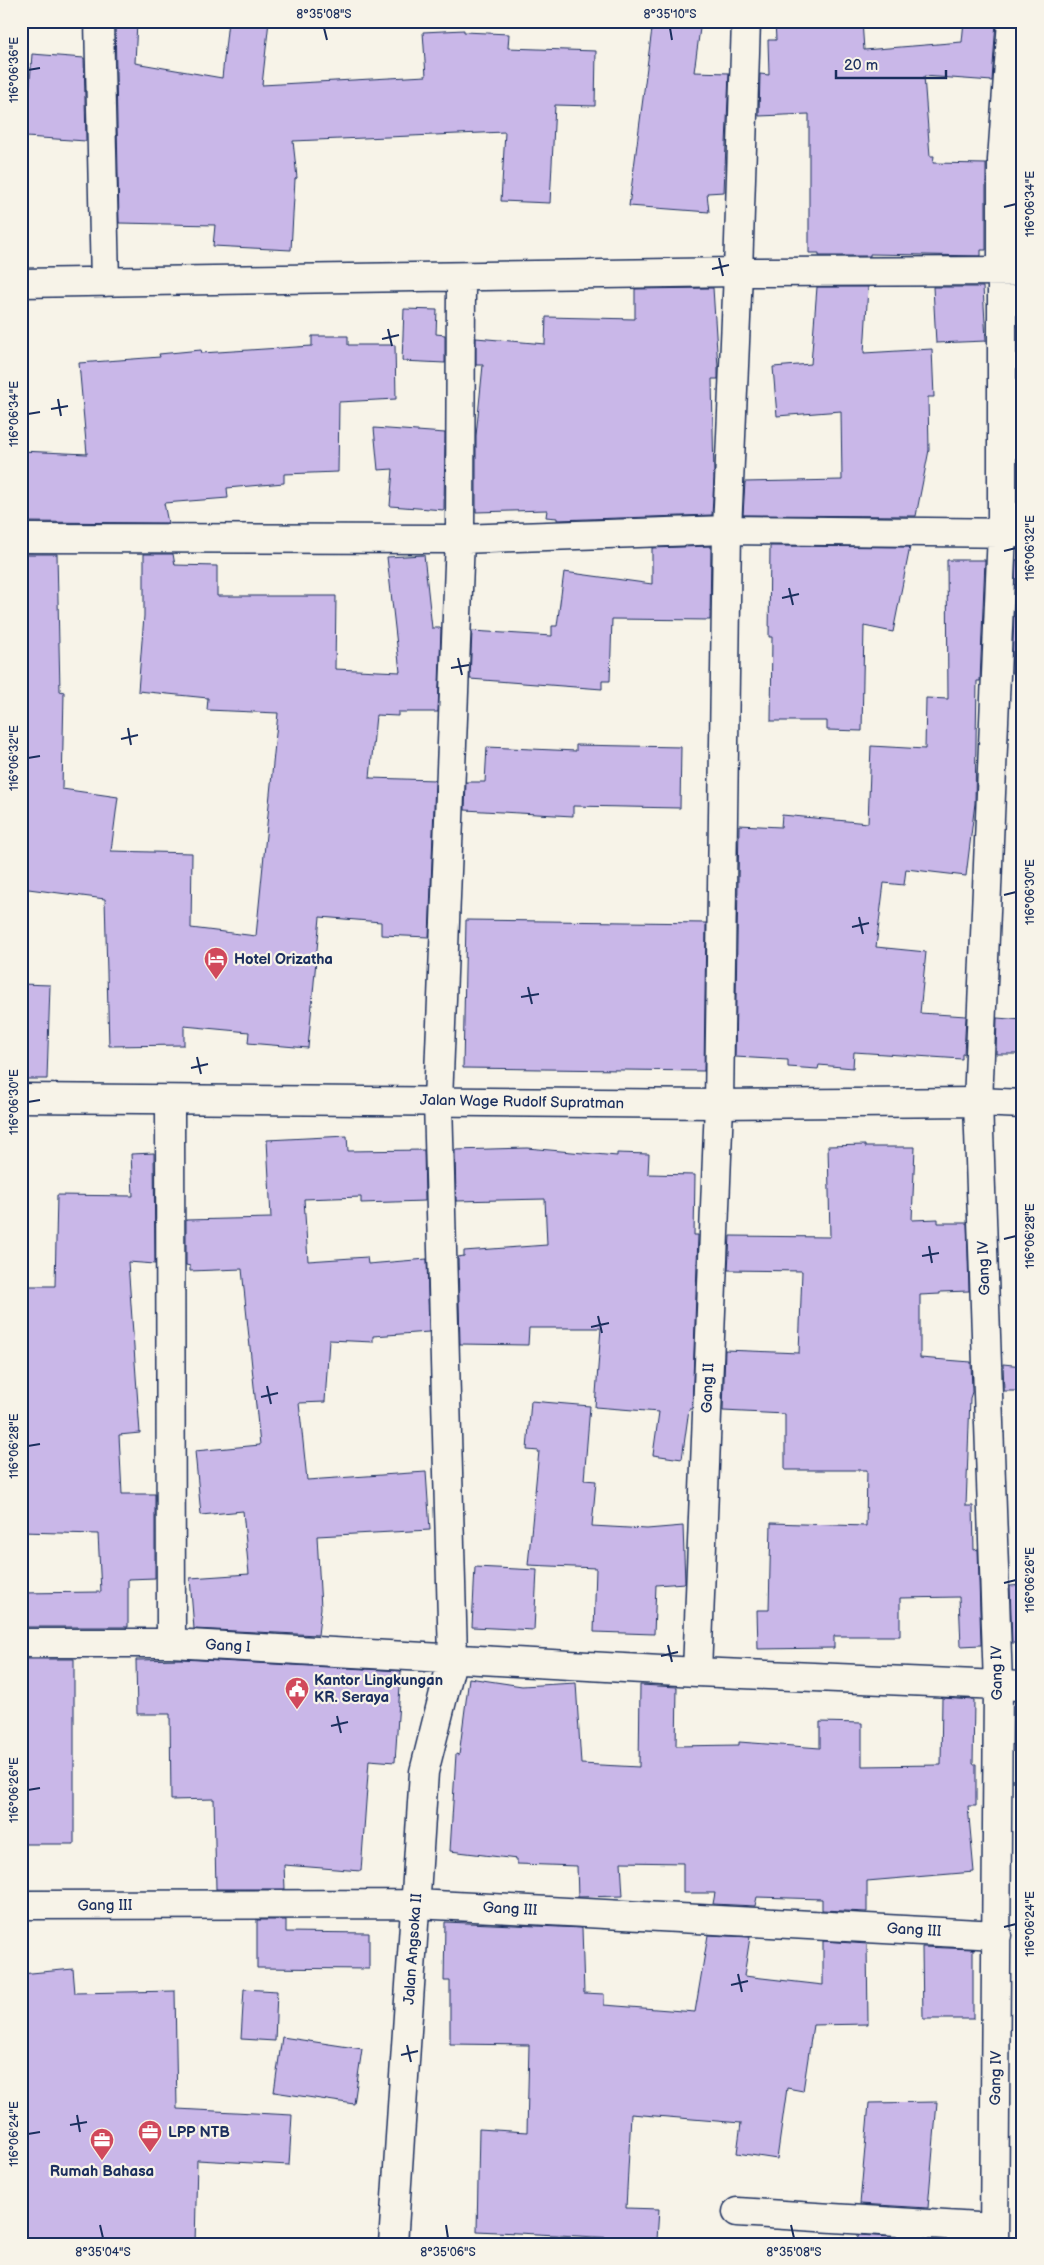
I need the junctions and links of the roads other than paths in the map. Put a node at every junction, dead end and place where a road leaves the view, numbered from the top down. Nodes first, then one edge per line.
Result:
1 (99, 21) edge
2 (746, 21) edge
3 (1012, 21) edge
4 (1012, 271) edge
5 (738, 272) junction
6 (462, 276) junction
7 (105, 282) junction
8 (21, 283) edge
9 (727, 530) junction
10 (1013, 533) edge
11 (21, 538) edge
12 (460, 539) junction
13 (21, 1098) edge
14 (170, 1101) junction
15 (438, 1101) junction
16 (978, 1102) junction
17 (719, 1104) junction
18 (1023, 1104) edge
19 (21, 1643) edge
20 (171, 1643) junction
21 (443, 1658) junction
22 (697, 1672) junction
23 (1010, 1686) edge
24 (416, 1904) junction
25 (21, 1905) edge
26 (998, 1935) junction
27 (737, 2212) dead end
28 (994, 2236) edge
29 (394, 2244) edge

1 - 7 street
2 - 5 street, Gang II
3 - 4 street, Gang IV
4 - 5 street
4 - 10 street, Gang IV
5 - 6 street
5 - 9 street, Gang II
6 - 7 street
6 - 12 street, Jalan Angsoka II
7 - 8 street
9 - 10 street
9 - 12 street
9 - 17 street, Gang II
10 - 16 street, Gang IV
11 - 12 street
12 - 15 street, Jalan Angsoka II
13 - 14 street, Jalan Wage Rudolf Supratman
14 - 15 street, Jalan Wage Rudolf Supratman
14 - 20 street
15 - 17 street, Jalan Wage Rudolf Supratman
15 - 21 street, Jalan Angsoka II
16 - 17 street, Jalan Wage Rudolf Supratman
16 - 18 street, Jalan Wage Rudolf Supratman
16 - 23 street, Gang IV
17 - 22 street, Gang II
19 - 20 street, Gang I
20 - 21 street, Gang I
21 - 22 street
21 - 24 street, Jalan Angsoka II
22 - 23 street
23 - 26 street, Gang IV
24 - 25 street, Gang III
24 - 26 street, Gang III
24 - 29 street, Jalan Angsoka II
26 - 28 street, Gang IV
27 - 28 street

